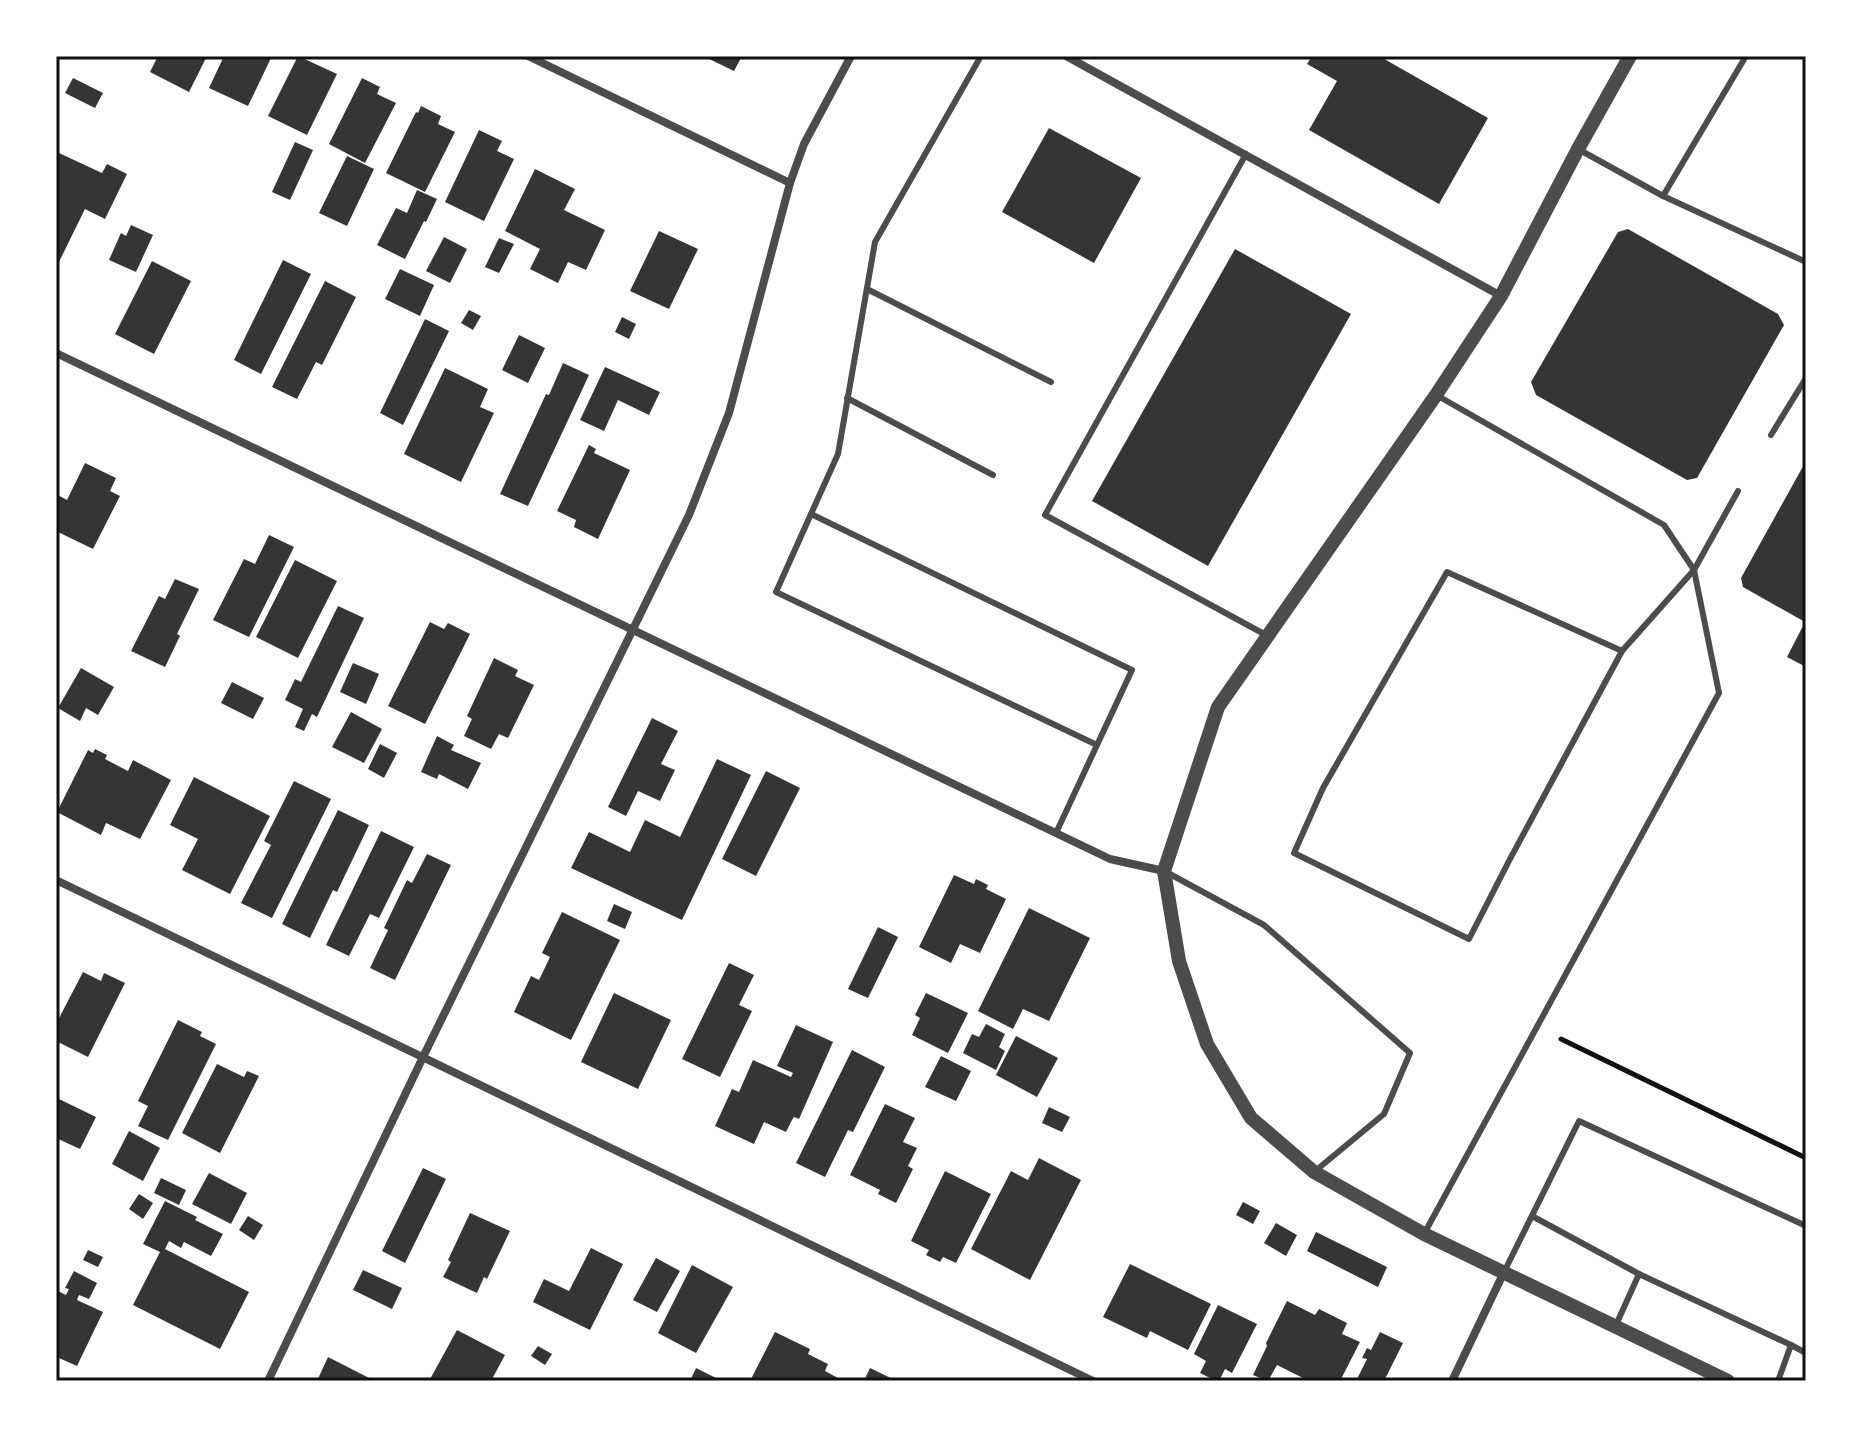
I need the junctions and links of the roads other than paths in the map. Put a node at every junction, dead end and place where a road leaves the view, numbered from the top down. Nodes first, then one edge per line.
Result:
1 (528, 56) edge
2 (851, 56) edge
3 (981, 56) edge
4 (1066, 56) edge
5 (1630, 56) edge
6 (1746, 56) edge
7 (1578, 149) junction
8 (1246, 154) junction
9 (790, 183) junction
10 (1663, 196) junction
11 (1806, 262) edge
12 (867, 289) junction
13 (1501, 296) junction
14 (56, 353) edge
15 (1806, 378) edge
16 (1051, 382) dead end
17 (1436, 395) junction
18 (847, 398) junction
19 (1771, 435) dead end
20 (993, 475) dead end
21 (1738, 491) dead end
22 (811, 514) junction
23 (1694, 570) junction
24 (634, 629) junction
25 (1268, 636) junction
26 (1622, 651) junction
27 (1097, 745) junction
28 (1056, 833) junction
29 (1164, 871) junction
30 (56, 880) edge
31 (423, 1057) junction
32 (1314, 1172) junction
33 (1532, 1216) junction
34 (1806, 1226) edge
35 (1424, 1234) junction
36 (1504, 1272) junction
37 (1639, 1274) junction
38 (1616, 1327) junction
39 (1791, 1345) junction
40 (1806, 1353) edge
41 (268, 1381) edge
42 (1093, 1381) edge
43 (1452, 1381) edge
44 (1728, 1381) edge
45 (1778, 1381) edge

1 - 9 street
2 - 9 street
3 - 12 lane
4 - 8 street
5 - 7 street
6 - 10 lane
7 - 10 lane
7 - 13 street
8 - 13 street
8 - 25 lane
9 - 24 street
10 - 11 lane
12 - 16 lane
12 - 18 lane
13 - 17 street
14 - 24 street
15 - 19 lane
17 - 23 lane
17 - 25 street
18 - 20 lane
18 - 22 lane
21 - 23 lane
22 - 27 lane
22 - 27 lane
23 - 26 lane
23 - 35 lane
24 - 28 street
24 - 31 street
25 - 29 street
26 - 26 lane
27 - 28 lane
28 - 29 street
29 - 32 street
29 - 32 lane
30 - 31 street
31 - 41 street
31 - 42 street
32 - 35 street
33 - 34 lane
33 - 36 lane
33 - 37 lane
35 - 36 street
36 - 38 street
36 - 43 street
37 - 38 lane
37 - 39 lane
38 - 44 street
39 - 40 lane
39 - 45 lane

